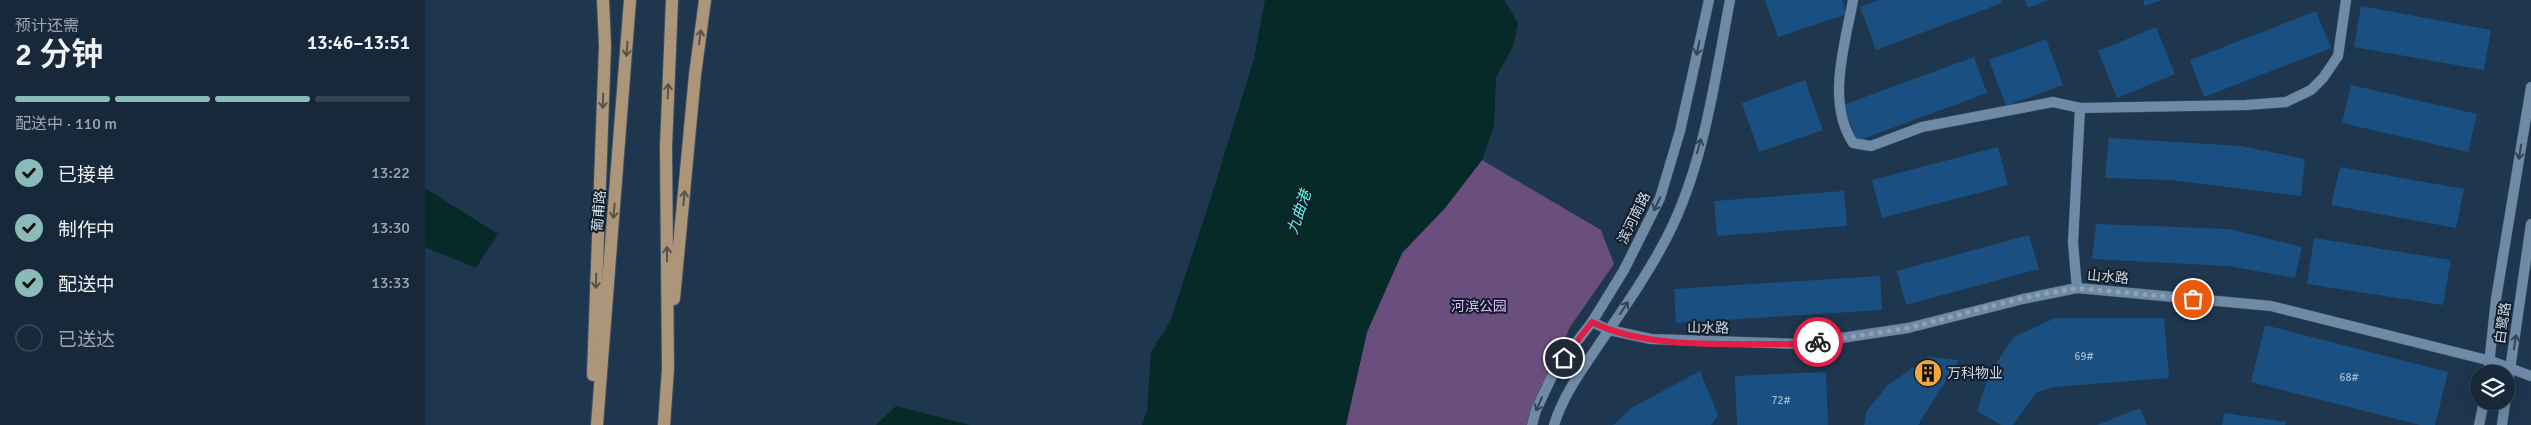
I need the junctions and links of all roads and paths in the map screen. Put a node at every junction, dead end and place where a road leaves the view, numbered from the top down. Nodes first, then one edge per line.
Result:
1 (603, 0) edge
2 (609, 0) edge
3 (630, 0) edge
4 (672, 0) edge
5 (705, 0) edge
6 (1709, 0) edge
7 (1730, 0) edge
8 (1853, 0) edge
9 (2347, 0) edge
10 (605, 46) junction
11 (2531, 87) edge
12 (2080, 108) junction
13 (2531, 224) edge
14 (2077, 288) junction
15 (1592, 322) junction
16 (1609, 330) junction
17 (2491, 361) junction
18 (2490, 365) edge
19 (2502, 365) edge
20 (2511, 365) edge
21 (668, 369) junction
22 (2515, 370) edge
23 (2531, 376) edge
24 (2482, 410) edge
25 (2504, 410) edge
26 (592, 425) edge
27 (597, 425) edge
28 (664, 425) edge
29 (1532, 425) edge
30 (1554, 425) edge
31 (2479, 425) edge
32 (2502, 425) edge

1 - 10 main road
2 - 10 main road
3 -> 27 main road, 葡甫路
21 -> 4 main road
21 -> 5 main road
6 -> 15 street, 滨河南路
16 -> 7 street
8 - 12 street
9 - 12 street
10 -> 26 main road
11 -> 17 street, 白鹭路
12 - 14 street
20 -> 13 street, 白鹭路
14 - 16 street, 山水路
14 - 17 street, 山水路
15 - 16 street, 山水路
15 -> 29 street, 滨河南路
16 - 30 street
17 - 18 street, 白鹭路
17 - 19 street, 山水路
21 - 28 main road
22 - 23 street, 山水路
24 - 31 street
25 - 32 street, 白鹭路

